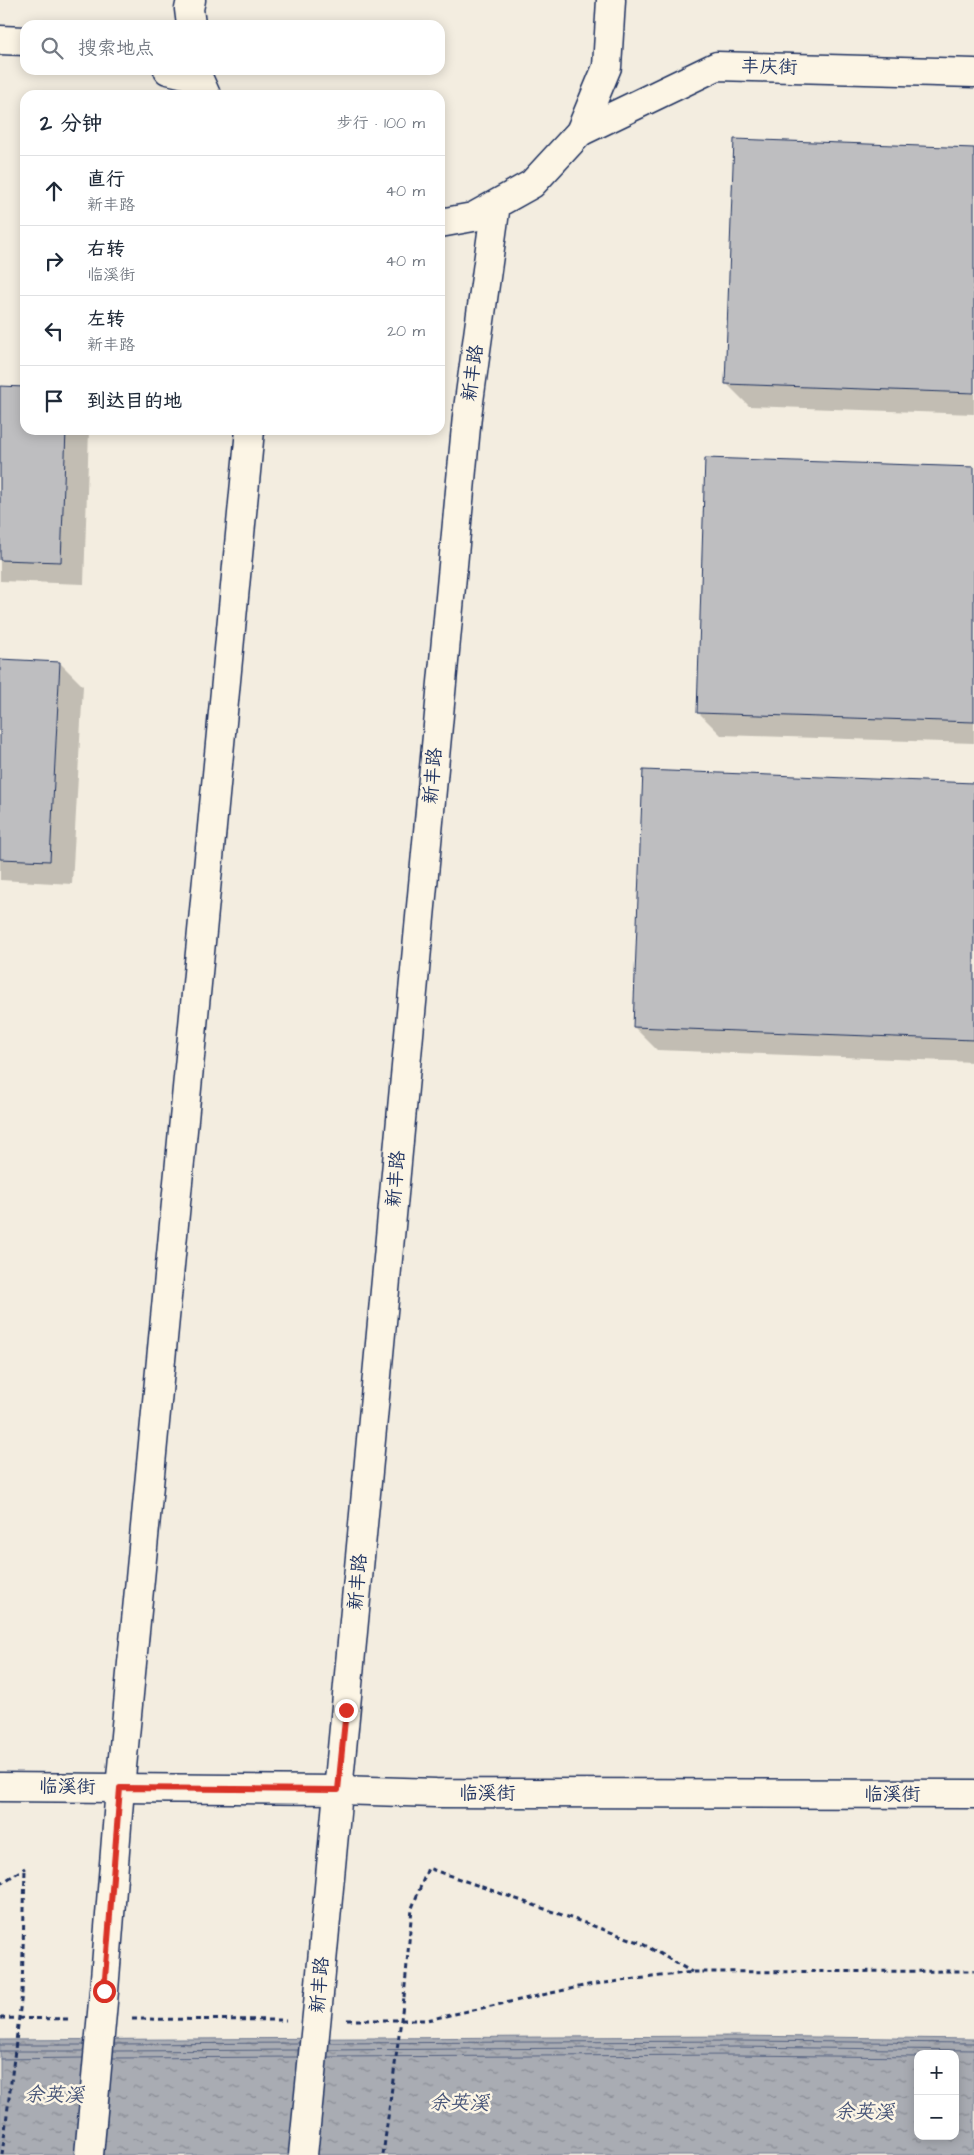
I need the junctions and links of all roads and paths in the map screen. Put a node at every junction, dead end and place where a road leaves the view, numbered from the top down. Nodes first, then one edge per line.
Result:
1 (191, 0) edge
2 (611, 0) edge
3 (190, 20) edge
4 (0, 40) edge
5 (20, 41) edge
6 (974, 74) edge
7 (183, 75) edge
8 (200, 81) edge
9 (580, 132) junction
10 (496, 204) junction
11 (445, 222) edge
12 (250, 435) edge
13 (0, 1787) edge
14 (120, 1788) junction
15 (338, 1790) junction
16 (974, 1794) edge
17 (0, 1884) edge
18 (974, 1971) edge
19 (693, 1972) junction
20 (0, 2018) edge
21 (80, 2019) dead end
22 (129, 2019) dead end
23 (288, 2020) dead end
24 (338, 2020) dead end
25 (2, 2155) edge
26 (89, 2155) edge
27 (303, 2155) edge
28 (383, 2155) edge

1 - 3 main road
2 - 9 main road
4 - 5 main road
6 - 9 main road, 丰庆街
7 - 8 main road
9 - 10 main road
10 - 11 main road
10 - 15 main road, 新丰路
12 - 14 main road
13 - 14 main road, 临溪街
14 - 15 main road, 临溪街
14 - 26 main road, bridge
15 - 16 main road, 临溪街
15 - 27 main road, 新丰路, bridge
17 - 25 path, bridge
18 - 19 path
19 - 24 path
19 - 28 path, bridge
20 - 21 path
22 - 23 path

